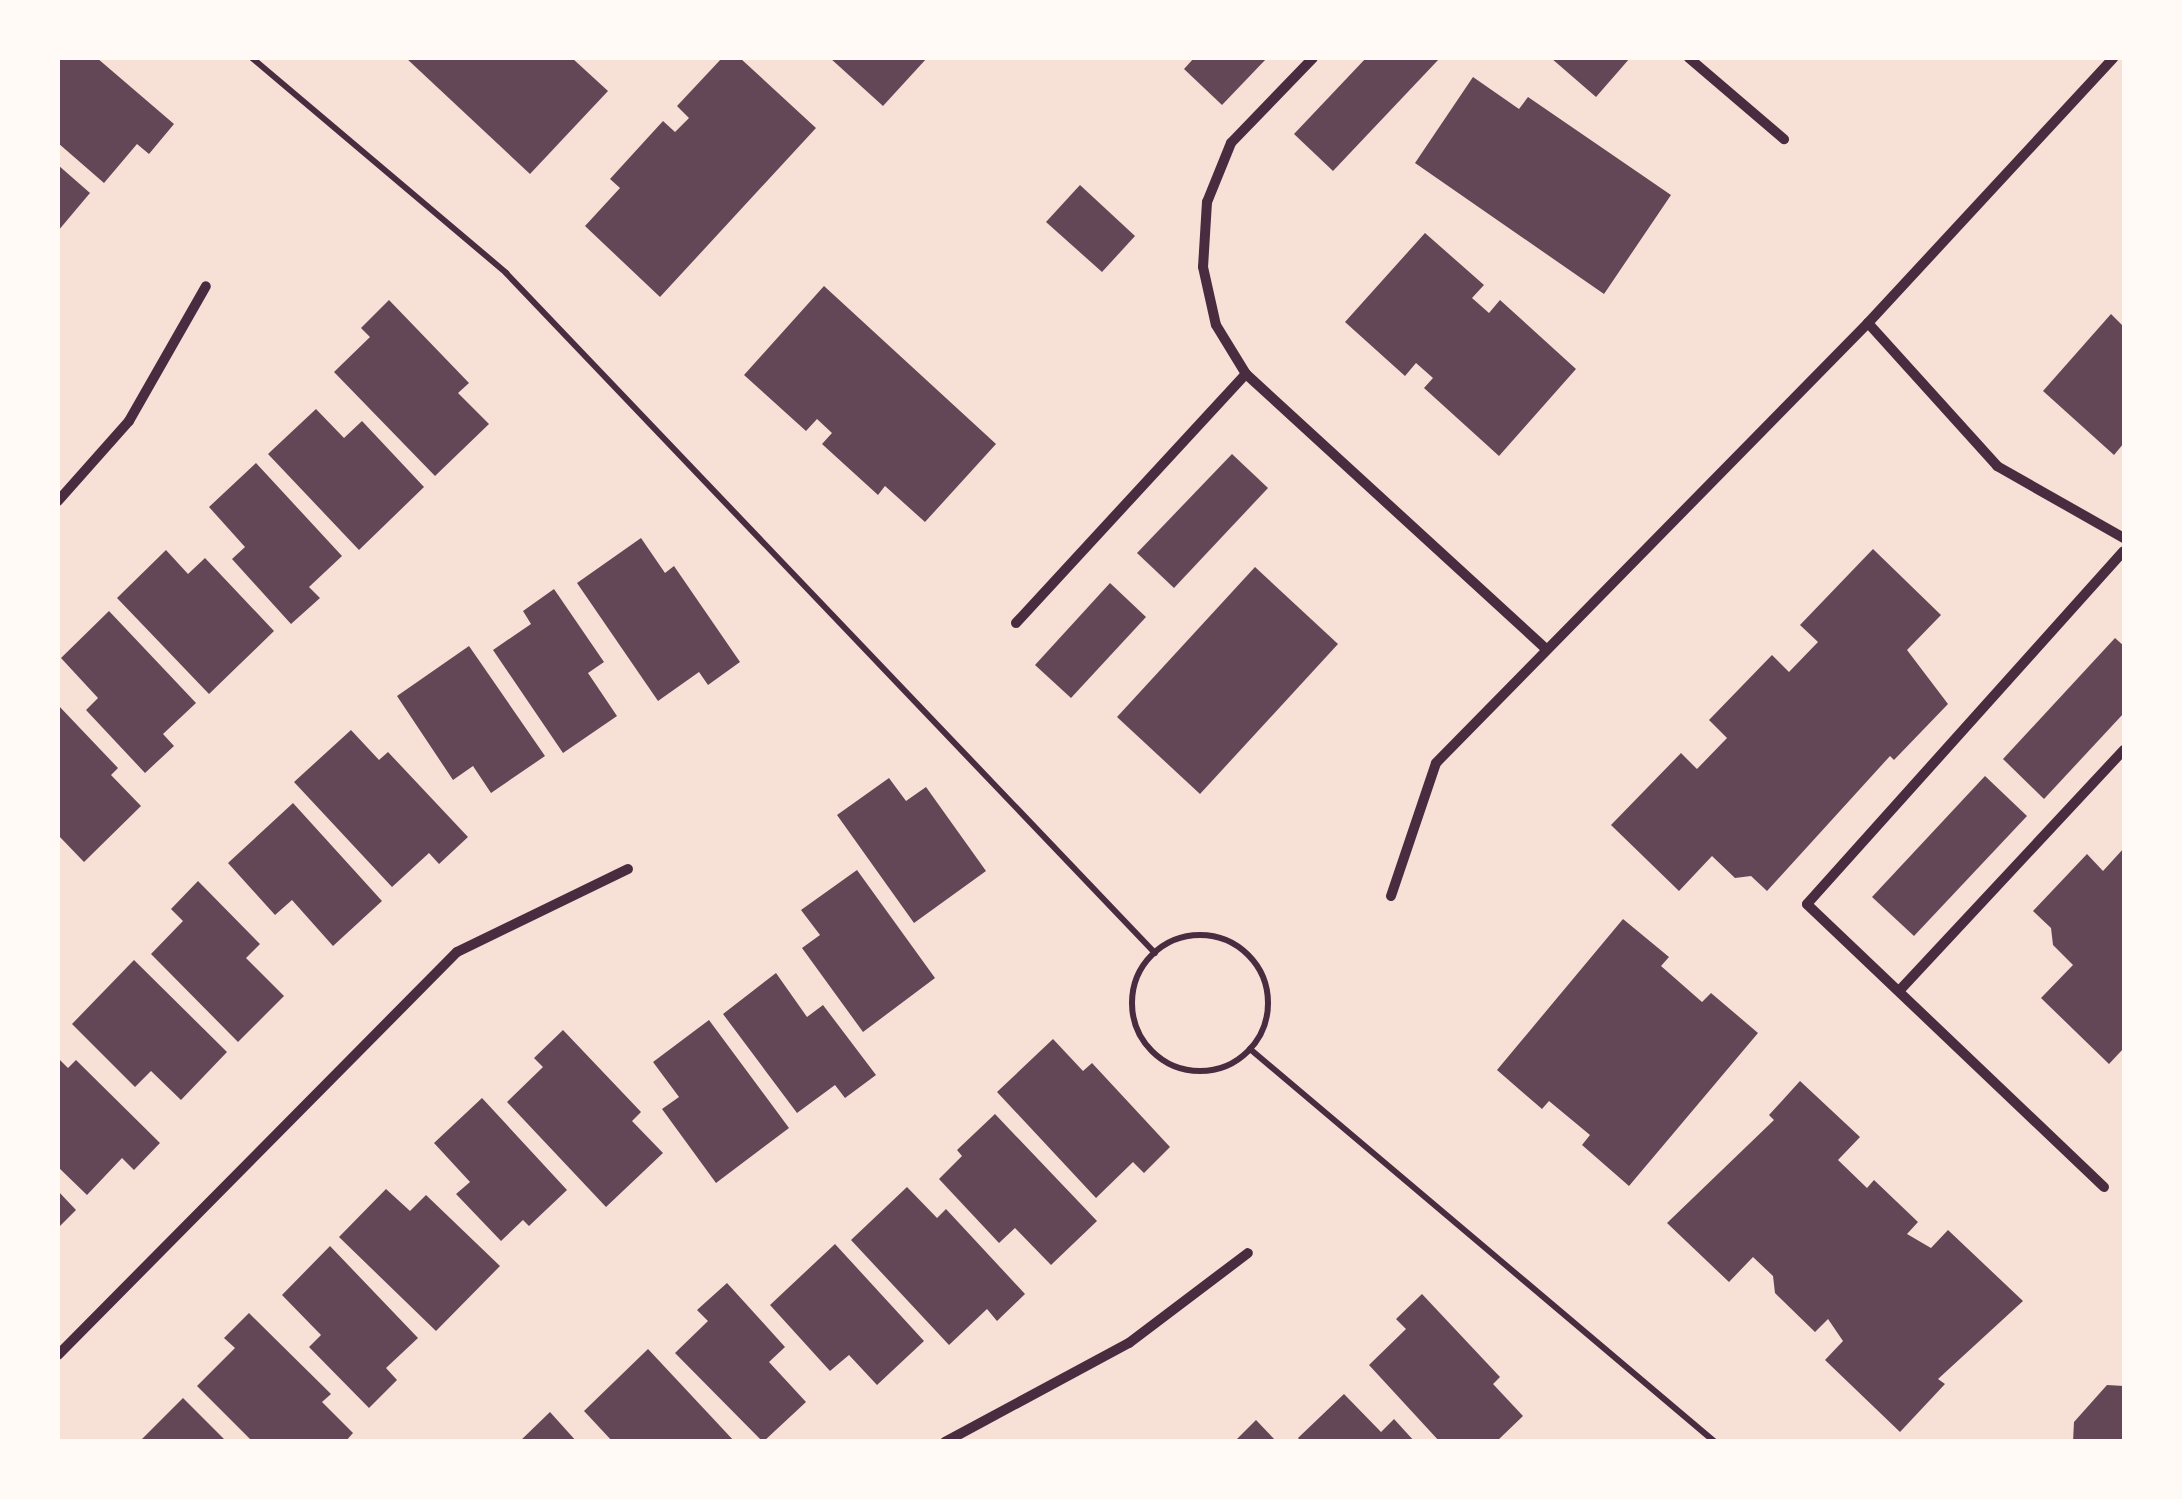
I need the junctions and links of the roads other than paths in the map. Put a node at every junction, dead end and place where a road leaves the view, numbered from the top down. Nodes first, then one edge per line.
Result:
1 (1313, 58) edge
2 (1689, 58) edge
3 (2113, 58) edge
4 (1784, 140) dead end
5 (206, 286) dead end
6 (1868, 323) junction
7 (1246, 374) junction
8 (58, 501) edge
9 (2124, 538) edge
10 (2124, 551) edge
11 (1016, 623) dead end
12 (1546, 648) junction
13 (2124, 750) edge
14 (628, 869) dead end
15 (1391, 896) dead end
16 (1899, 991) junction
17 (2104, 1188) dead end
18 (1248, 1253) dead end
19 (58, 1355) edge
20 (946, 1442) edge

1 - 7 street
2 - 4 street
3 - 6 street
5 - 8 street
6 - 9 street
6 - 12 street
7 - 11 street
7 - 12 street
10 - 16 street
12 - 15 street
13 - 16 street
14 - 19 street
16 - 17 street
18 - 20 street

